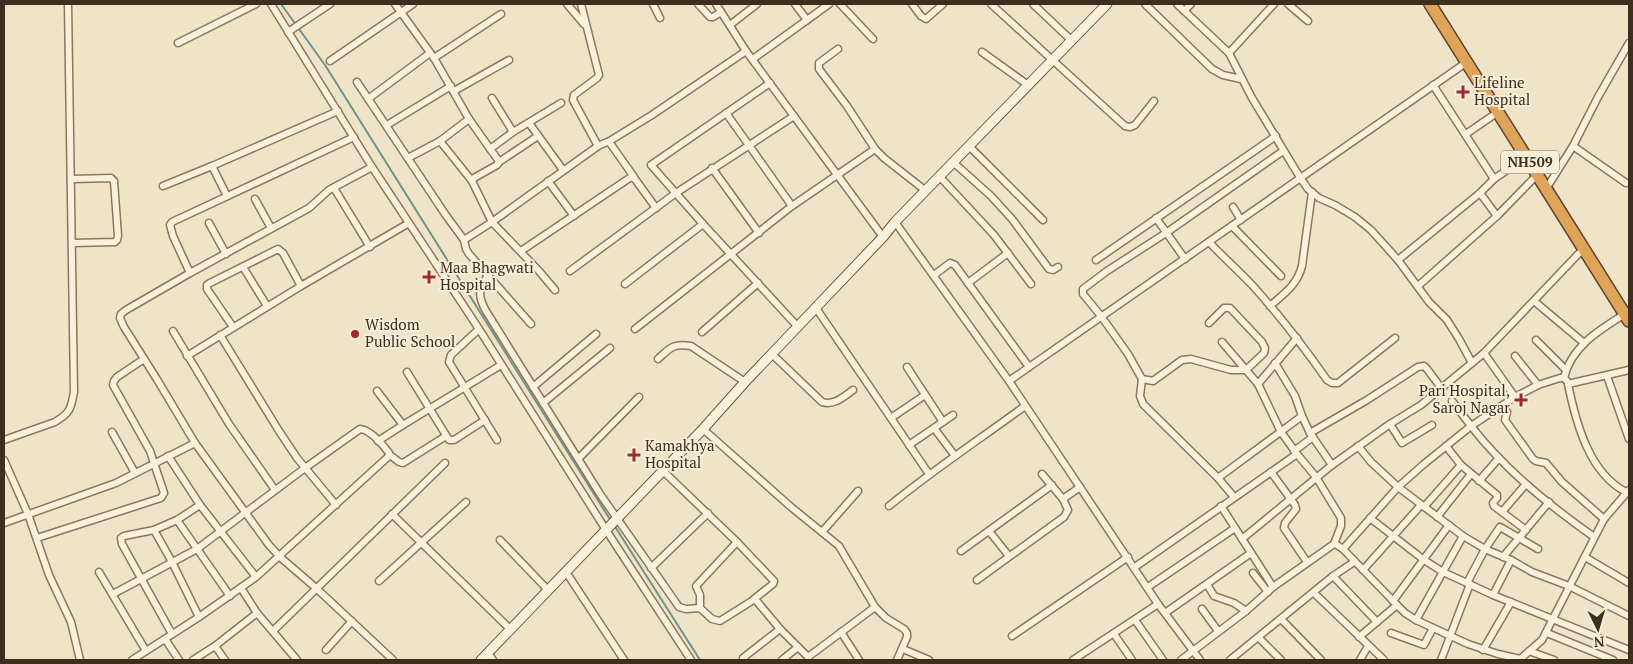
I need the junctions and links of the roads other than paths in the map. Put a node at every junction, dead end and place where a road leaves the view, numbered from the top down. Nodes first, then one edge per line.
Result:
1 (68, 4) edge
2 (256, 4) edge
3 (271, 4) edge
4 (330, 4) edge
5 (395, 4) edge
6 (413, 4) edge
7 (567, 4) edge
8 (581, 4) edge
9 (653, 4) edge
10 (698, 4) edge
11 (716, 4) edge
12 (757, 4) edge
13 (795, 4) edge
14 (830, 4) edge
15 (840, 4) edge
16 (912, 4) edge
17 (942, 4) edge
18 (991, 4) edge
19 (1033, 4) edge
20 (1107, 4) edge
21 (1145, 4) edge
22 (1177, 4) edge
23 (1191, 4) edge
24 (1274, 4) edge
25 (1288, 4) edge
26 (1430, 4) edge
27 (1184, 11) junction
28 (401, 12) junction
29 (721, 12) junction
30 (501, 14) dead end
31 (660, 18) dead end
32 (807, 20) junction
33 (1308, 20) dead end
34 (585, 25) junction
35 (730, 25) junction
36 (290, 31) junction
37 (873, 38) dead end
38 (1071, 40) junction
39 (178, 43) dead end
40 (1629, 43) edge
41 (838, 49) dead end
42 (746, 51) junction
43 (982, 52) dead end
44 (1228, 54) junction
45 (432, 56) junction
46 (753, 59) junction
47 (509, 60) dead end
48 (1052, 60) junction
49 (330, 61) dead end
50 (1467, 62) junction
51 (1241, 79) junction
52 (357, 82) dead end
53 (770, 83) junction
54 (1028, 85) junction
55 (1433, 86) junction
56 (453, 89) junction
57 (492, 98) dead end
58 (368, 99) junction
59 (1154, 101) dead end
60 (561, 103) dead end
61 (338, 111) junction
62 (1498, 112) junction
63 (726, 113) junction
64 (794, 116) junction
65 (469, 119) junction
66 (529, 123) junction
67 (387, 125) junction
68 (513, 132) junction
69 (1466, 134) junction
70 (538, 136) junction
71 (1276, 136) junction
72 (354, 137) junction
73 (440, 141) junction
74 (608, 142) junction
75 (598, 146) junction
76 (749, 146) junction
77 (969, 146) junction
78 (1573, 146) junction
79 (490, 149) junction
80 (875, 149) junction
81 (1283, 151) junction
82 (1526, 156) junction
83 (408, 158) junction
84 (499, 162) junction
85 (953, 162) junction
86 (212, 166) junction
87 (372, 167) junction
88 (712, 168) junction
89 (563, 170) junction
90 (838, 174) junction
91 (1537, 175) junction
92 (634, 177) junction
93 (940, 177) junction
94 (72, 179) junction
95 (1301, 179) junction
96 (1494, 179) junction
97 (548, 181) junction
98 (472, 182) junction
99 (1626, 183) dead end
100 (163, 186) dead end
101 (334, 188) junction
102 (1546, 189) junction
103 (926, 191) junction
104 (1312, 192) junction
105 (676, 193) junction
106 (1480, 193) junction
107 (227, 196) junction
108 (255, 199) dead end
109 (792, 206) junction
110 (1233, 207) dead end
111 (656, 208) junction
112 (574, 216) junction
113 (1497, 216) junction
114 (1156, 218) junction
115 (1043, 220) dead end
116 (1241, 220) junction
117 (492, 222) junction
118 (895, 222) junction
119 (209, 223) dead end
120 (409, 223) junction
121 (703, 224) junction
122 (1232, 226) junction
123 (271, 228) junction
124 (758, 233) junction
125 (1166, 233) junction
126 (883, 237) junction
127 (464, 240) junction
128 (1209, 242) junction
129 (73, 243) junction
130 (370, 247) junction
131 (1584, 248) junction
132 (521, 252) junction
133 (1008, 253) junction
134 (226, 254) junction
135 (731, 254) junction
136 (1185, 259) junction
137 (1096, 260) dead end
138 (1398, 260) junction
139 (243, 267) junction
140 (1058, 267) dead end
141 (570, 271) dead end
142 (190, 273) junction
143 (488, 275) junction
144 (934, 275) junction
145 (1281, 276) dead end
146 (758, 283) junction
147 (968, 283) junction
148 (625, 284) dead end
149 (1031, 284) dead end
150 (301, 286) junction
151 (1418, 286) junction
152 (555, 290) dead end
153 (1534, 301) junction
154 (267, 306) junction
155 (1270, 306) junction
156 (816, 308) junction
157 (1101, 316) junction
158 (1627, 317) edge
159 (1208, 323) dead end
160 (531, 324) dead end
161 (233, 327) junction
162 (798, 327) junction
163 (479, 329) junction
164 (635, 329) dead end
165 (173, 331) dead end
166 (702, 332) dead end
167 (596, 334) dead end
168 (220, 335) junction
169 (1297, 338) junction
170 (1395, 338) dead end
171 (1536, 340) dead end
172 (1222, 342) dead end
173 (1584, 343) junction
174 (610, 348) dead end
175 (1484, 353) junction
176 (772, 355) junction
177 (187, 356) junction
178 (1515, 356) dead end
179 (144, 359) junction
180 (658, 359) dead end
181 (1275, 363) junction
182 (1472, 363) junction
183 (501, 365) junction
184 (1029, 367) junction
185 (907, 368) dead end
186 (1246, 370) junction
187 (1566, 370) junction
188 (1629, 370) edge
189 (406, 372) dead end
190 (1607, 376) junction
191 (1142, 379) junction
192 (1009, 381) junction
193 (1566, 381) junction
194 (745, 382) junction
195 (1258, 384) junction
196 (1538, 385) junction
197 (466, 386) junction
198 (533, 387) junction
199 (1442, 388) junction
200 (852, 390) dead end
201 (378, 391) dead end
202 (925, 395) junction
203 (639, 397) dead end
204 (1515, 397) junction
205 (1452, 401) dead end
206 (543, 403) junction
207 (1503, 405) junction
208 (1025, 406) junction
209 (430, 410) junction
210 (953, 415) dead end
211 (1302, 416) junction
212 (891, 418) junction
213 (485, 420) junction
214 (943, 422) junction
215 (1627, 423) edge
216 (1390, 424) junction
217 (1432, 425) dead end
218 (403, 426) junction
219 (1470, 426) junction
220 (934, 428) junction
221 (703, 429) junction
222 (112, 432) dead end
223 (1281, 432) junction
224 (1311, 435) junction
225 (446, 436) junction
226 (1629, 439) edge
227 (4, 440) edge
228 (497, 440) dead end
229 (378, 441) junction
230 (195, 443) junction
231 (910, 445) junction
232 (1358, 446) junction
233 (1446, 446) junction
234 (1295, 453) junction
235 (390, 455) junction
236 (168, 456) junction
237 (955, 456) junction
238 (579, 458) junction
239 (1499, 458) junction
240 (4, 460) edge
241 (445, 463) dead end
242 (155, 464) junction
243 (1332, 465) junction
244 (1461, 465) junction
245 (305, 468) junction
246 (662, 470) junction
247 (1271, 472) junction
248 (136, 473) junction
249 (929, 474) junction
250 (1042, 474) dead end
251 (1471, 474) junction
252 (1316, 477) junction
253 (1218, 478) junction
254 (1479, 481) junction
255 (1526, 484) junction
256 (1052, 485) junction
257 (1080, 487) junction
258 (1398, 487) junction
259 (275, 490) junction
260 (858, 491) dead end
261 (1628, 491) edge
262 (1234, 497) junction
263 (1291, 498) junction
264 (1063, 499) junction
265 (466, 502) dead end
266 (1549, 502) junction
267 (200, 505) junction
268 (336, 505) junction
269 (889, 506) dead end
270 (1221, 506) junction
271 (1423, 506) junction
272 (245, 512) junction
273 (1502, 512) junction
274 (708, 513) junction
275 (28, 514) junction
276 (392, 514) junction
277 (1437, 517) junction
278 (1370, 518) junction
279 (1604, 519) junction
280 (176, 520) junction
281 (4, 523) edge
282 (612, 523) junction
283 (1449, 525) junction
284 (1235, 528) junction
285 (154, 530) junction
286 (1526, 530) junction
287 (219, 531) junction
288 (989, 531) junction
289 (822, 532) junction
290 (1463, 536) junction
291 (1394, 537) junction
292 (1520, 537) junction
293 (1594, 537) junction
294 (37, 538) junction
295 (1242, 539) junction
296 (500, 540) dead end
297 (737, 542) junction
298 (422, 544) junction
299 (1334, 544) junction
300 (197, 549) junction
301 (1343, 549) junction
302 (1485, 549) junction
303 (1538, 549) dead end
304 (960, 551) dead end
305 (1251, 553) junction
306 (1009, 556) junction
307 (1585, 556) junction
308 (280, 557) junction
309 (1504, 557) junction
310 (1128, 558) junction
311 (1424, 560) junction
312 (1511, 560) junction
313 (172, 562) junction
314 (1307, 562) junction
315 (1354, 562) junction
316 (1135, 567) junction
317 (651, 568) junction
318 (1363, 570) junction
319 (99, 572) dead end
320 (566, 572) junction
321 (1444, 572) junction
322 (1253, 573) dead end
323 (1333, 576) junction
324 (256, 577) junction
325 (142, 578) junction
326 (977, 580) dead end
327 (379, 582) dead end
328 (1629, 583) edge
329 (1207, 584) junction
330 (1468, 584) junction
331 (1569, 586) junction
332 (1273, 587) junction
333 (241, 588) junction
334 (316, 588) junction
335 (1148, 588) junction
336 (548, 590) junction
337 (1268, 592) junction
338 (1314, 593) junction
339 (113, 594) junction
340 (1492, 595) junction
341 (230, 596) junction
342 (754, 599) junction
343 (1511, 602) junction
344 (1395, 603) junction
345 (1158, 604) junction
346 (874, 607) junction
347 (700, 608) junction
348 (1202, 609) dead end
349 (1246, 610) junction
350 (257, 613) junction
351 (1165, 613) junction
352 (1629, 616) edge
353 (199, 617) junction
354 (1552, 618) junction
355 (1281, 619) junction
356 (1135, 620) junction
357 (1416, 620) junction
358 (352, 621) junction
359 (1377, 622) junction
360 (1433, 628) junction
361 (510, 629) junction
362 (780, 629) junction
363 (273, 631) junction
364 (1218, 631) junction
365 (841, 632) junction
366 (1391, 633) dead end
367 (1547, 633) junction
368 (172, 634) junction
369 (1114, 634) junction
370 (1450, 635) junction
371 (1012, 636) dead end
372 (1359, 637) junction
373 (1259, 638) junction
374 (165, 639) junction
375 (215, 646) junction
376 (1368, 646) junction
377 (798, 647) junction
378 (903, 649) junction
379 (326, 650) dead end
380 (1193, 650) junction
381 (1483, 650) junction
382 (1629, 650) edge
383 (146, 651) junction
384 (1529, 651) junction
385 (491, 656) edge
386 (744, 658) dead end
387 (292, 659) edge
388 (810, 659) edge
389 (1609, 659) edge
390 (80, 660) edge
391 (132, 660) edge
392 (179, 660) edge
393 (194, 660) edge
394 (225, 660) edge
395 (393, 660) edge
396 (481, 660) edge
397 (624, 660) edge
398 (691, 660) edge
399 (782, 660) edge
400 (859, 660) edge
401 (897, 660) edge
402 (929, 660) edge
403 (1073, 660) edge
404 (1132, 660) edge
405 (1162, 660) edge
406 (1181, 660) edge
407 (1200, 660) edge
408 (1230, 660) edge
409 (1281, 660) edge
410 (1321, 660) edge
411 (1360, 660) edge
412 (1384, 660) edge
413 (1441, 660) edge
414 (1519, 660) edge
415 (1554, 660) edge

1 - 94 street
2 - 39 street
3 - 36 street
4 - 36 street
5 - 28 street
6 - 28 street
7 - 34 street
8 - 34 street
9 - 31 street
10 - 29 street
11 - 29 street
12 - 35 street
13 - 32 street
14 - 32 street
15 - 37 street
16 - 17 street
18 - 48 street
19 - 38 street
20 - 38 main road
21 - 51 street
22 - 27 street
23 - 27 street
24 - 44 street
25 - 33 street
26 - 50 highway, NH509
27 - 44 street
28 - 45 street
28 - 49 street
29 - 35 street
30 - 45 street
32 - 46 street
34 - 75 street
35 - 42 street
36 - 61 street
38 - 48 main road
40 - 78 street
41 - 80 street
42 - 46 street
42 - 74 street
43 - 54 street
44 - 51 street
45 - 56 street
45 - 58 street
46 - 53 street
47 - 56 street
48 - 54 main road
48 - 59 street
50 - 55 street
50 - 62 highway, NH509
51 - 71 street
52 - 58 street
53 - 63 street
53 - 64 street
54 - 77 main road
55 - 69 street
55 - 95 street
56 - 65 street
56 - 67 street
57 - 68 street
58 - 67 street
60 - 66 street
61 - 72 street
61 - 86 street
62 - 69 street
62 - 82 highway, NH509
63 - 76 street
63 - 105 street
64 - 76 street
64 - 90 street
65 - 73 street
65 - 79 street
66 - 68 street
66 - 70 street
67 - 83 street
68 - 79 street
69 - 96 street
70 - 84 street
70 - 89 street
71 - 81 street
71 - 114 street
72 - 87 street
72 - 107 street
73 - 83 street
73 - 98 street
74 - 75 street
74 - 92 street
75 - 89 street
76 - 88 street
76 - 109 street
77 - 85 main road
77 - 115 street
78 - 99 street
78 - 102 street
79 - 84 street
80 - 90 street
80 - 103 street
81 - 95 street
81 - 125 street
82 - 91 highway, NH509
82 - 96 street
83 - 127 street
84 - 98 street
85 - 93 main road
85 - 140 street
86 - 100 street
86 - 107 street
87 - 101 street
87 - 120 street
88 - 105 street
88 - 124 street
89 - 97 street
90 - 109 street
90 - 126 street
91 - 102 highway, NH509
91 - 113 street
92 - 111 street
92 - 112 street
93 - 103 main road
93 - 133 street
94 - 129 street
94 - 129 street
95 - 104 street
95 - 116 street
96 - 106 street
97 - 112 street
97 - 117 street
98 - 117 street
101 - 123 street
101 - 130 street
102 - 131 highway, NH509
103 - 118 main road
104 - 138 street
104 - 155 street
105 - 111 street
105 - 121 street
106 - 113 street
106 - 138 street
107 - 142 street
108 - 123 street
109 - 124 street
110 - 116 street
111 - 141 street
112 - 132 street
113 - 151 street
114 - 125 street
114 - 137 street
116 - 122 street
117 - 127 street
117 - 132 street
118 - 126 main road
118 - 144 street
119 - 134 street
120 - 130 street
120 - 163 street
121 - 135 street
121 - 148 street
122 - 128 street
122 - 145 street
123 - 134 street
124 - 135 street
125 - 136 street
125 - 157 street
126 - 156 main road
127 - 143 street
128 - 136 street
128 - 155 street
129 - 227 street
130 - 150 street
131 - 153 street
131 - 158 highway, NH509
132 - 152 street
133 - 147 street
133 - 149 street
134 - 142 street
135 - 146 street
135 - 164 street
136 - 157 street
138 - 151 street
139 - 150 street
139 - 154 street
139 - 161 street
142 - 179 street
143 - 160 street
143 - 198 street
144 - 147 street
144 - 192 street
146 - 162 street
146 - 166 street
147 - 184 street
150 - 154 street
151 - 182 street
153 - 173 street
153 - 175 street
154 - 161 street
155 - 169 street
156 - 162 main road
156 - 212 street
157 - 184 street
157 - 191 street
158 - 173 street
159 - 186 street
161 - 168 street
162 - 176 main road
163 - 183 street
163 - 197 street
165 - 177 street
167 - 198 street
168 - 177 street
168 - 245 street
169 - 170 street
169 - 181 street
171 - 187 street
172 - 186 street
173 - 187 street
174 - 206 street
175 - 182 street
175 - 204 street
176 - 194 main road
176 - 200 street
177 - 259 street
178 - 196 street
179 - 230 street
179 - 242 street
180 - 194 street
181 - 195 street
181 - 211 street
182 - 199 street
183 - 197 street
183 - 282 street
184 - 192 street
185 - 202 street
186 - 191 street
186 - 195 street
187 - 193 street
188 - 190 street
189 - 209 street
190 - 193 street
190 - 215 street
191 - 253 street
192 - 208 street
193 - 196 street
193 - 261 street
194 - 221 main road
195 - 223 street
196 - 204 street
197 - 209 street
197 - 213 street
198 - 206 street
199 - 216 street
199 - 224 street
201 - 218 street
202 - 212 street
202 - 214 street
203 - 238 street
204 - 207 street
205 - 219 street
206 - 238 street
207 - 219 street
207 - 279 street
208 - 237 street
208 - 257 street
209 - 218 street
209 - 225 street
210 - 214 street
211 - 223 street
211 - 224 street
212 - 231 street
213 - 225 street
213 - 228 street
214 - 220 street
215 - 226 street
216 - 217 street
216 - 232 street
218 - 229 street
219 - 233 street
219 - 239 street
220 - 231 street
220 - 237 street
221 - 246 main road
221 - 289 street
222 - 248 street
223 - 234 street
223 - 253 street
224 - 234 street
224 - 243 street
225 - 235 street
229 - 235 street
229 - 245 street
230 - 236 street
230 - 272 street
231 - 249 street
232 - 243 street
232 - 258 street
233 - 244 street
233 - 258 street
234 - 247 street
234 - 252 street
235 - 268 street
236 - 242 street
236 - 267 street
237 - 249 street
238 - 282 street
239 - 254 street
239 - 255 street
240 - 275 street
241 - 276 street
242 - 248 street
242 - 294 street
243 - 252 street
244 - 251 street
244 - 271 street
245 - 259 street
245 - 268 street
246 - 274 street
246 - 282 main road
247 - 262 street
247 - 263 street
248 - 275 street
249 - 269 street
250 - 256 street
251 - 254 street
251 - 277 street
252 - 263 street
252 - 299 street
253 - 262 street
254 - 273 street
255 - 266 street
255 - 273 street
256 - 264 street
256 - 288 street
257 - 264 street
257 - 310 street
258 - 271 street
258 - 278 street
259 - 272 street
260 - 289 street
261 - 279 street
262 - 270 street
263 - 295 street
263 - 314 street
264 - 306 street
265 - 298 street
266 - 286 street
266 - 293 street
267 - 280 street
267 - 287 street
268 - 308 street
270 - 284 street
270 - 316 street
271 - 277 street
271 - 291 street
272 - 287 street
272 - 308 street
273 - 286 street
274 - 297 street
274 - 317 street
275 - 281 street
275 - 294 street
276 - 298 street
276 - 334 street
277 - 283 street
278 - 291 street
278 - 301 street
279 - 293 street
280 - 285 street
280 - 300 street
282 - 317 street
282 - 320 main road
282 - 398 street
283 - 290 street
283 - 311 street
284 - 295 street
284 - 335 street
285 - 313 street
285 - 325 street
286 - 292 street
287 - 300 street
287 - 324 street
288 - 304 street
288 - 306 street
289 - 346 street
290 - 302 street
290 - 321 street
291 - 311 street
291 - 318 street
292 - 302 street
292 - 303 street
292 - 309 street
293 - 307 street
294 - 390 street
295 - 305 street
296 - 336 street
297 - 342 street
297 - 347 street
298 - 327 street
298 - 361 street
299 - 301 street
299 - 314 street
300 - 313 street
300 - 341 street
301 - 315 street
302 - 309 street
302 - 330 street
305 - 329 street
305 - 332 street
306 - 326 street
307 - 328 street
307 - 331 street
308 - 324 street
308 - 334 street
309 - 312 street
310 - 316 street
310 - 371 street
311 - 321 street
311 - 344 street
312 - 331 street
312 - 340 street
313 - 325 street
313 - 353 street
314 - 332 street
315 - 318 street
315 - 323 street
316 - 335 street
317 - 347 street
318 - 344 street
319 - 339 street
320 - 336 main road
320 - 397 street
321 - 330 street
321 - 357 street
322 - 337 street
323 - 338 street
323 - 359 street
324 - 333 street
325 - 339 street
325 - 368 street
329 - 349 street
329 - 351 street
330 - 340 street
330 - 370 street
331 - 352 street
331 - 354 street
332 - 337 street
333 - 341 street
333 - 350 street
334 - 358 street
334 - 363 street
335 - 345 street
336 - 361 main road
337 - 349 street
338 - 355 street
338 - 372 street
339 - 383 street
340 - 343 street
341 - 353 street
342 - 347 street
342 - 362 street
343 - 354 street
343 - 381 street
344 - 357 street
344 - 359 street
345 - 351 street
345 - 356 street
346 - 365 street
346 - 378 street
348 - 364 street
349 - 364 street
350 - 363 street
350 - 375 street
351 - 380 street
353 - 368 street
354 - 367 street
354 - 382 street
355 - 373 street
355 - 410 street
356 - 369 street
356 - 405 street
357 - 360 street
358 - 379 street
358 - 395 street
359 - 372 street
360 - 366 street
360 - 370 street
361 - 385 main road
362 - 377 street
362 - 386 street
363 - 387 street
364 - 380 street
365 - 388 street
365 - 400 street
367 - 384 street
367 - 389 street
368 - 374 street
369 - 403 street
369 - 404 street
370 - 381 street
370 - 413 street
372 - 376 street
373 - 408 street
373 - 409 street
374 - 383 street
374 - 392 street
375 - 393 street
375 - 394 street
376 - 411 street
376 - 412 street
377 - 388 street
377 - 399 street
378 - 401 street
378 - 402 street
380 - 406 street
380 - 407 street
381 - 414 street
383 - 391 street
384 - 414 street
384 - 415 street
385 - 396 main road

